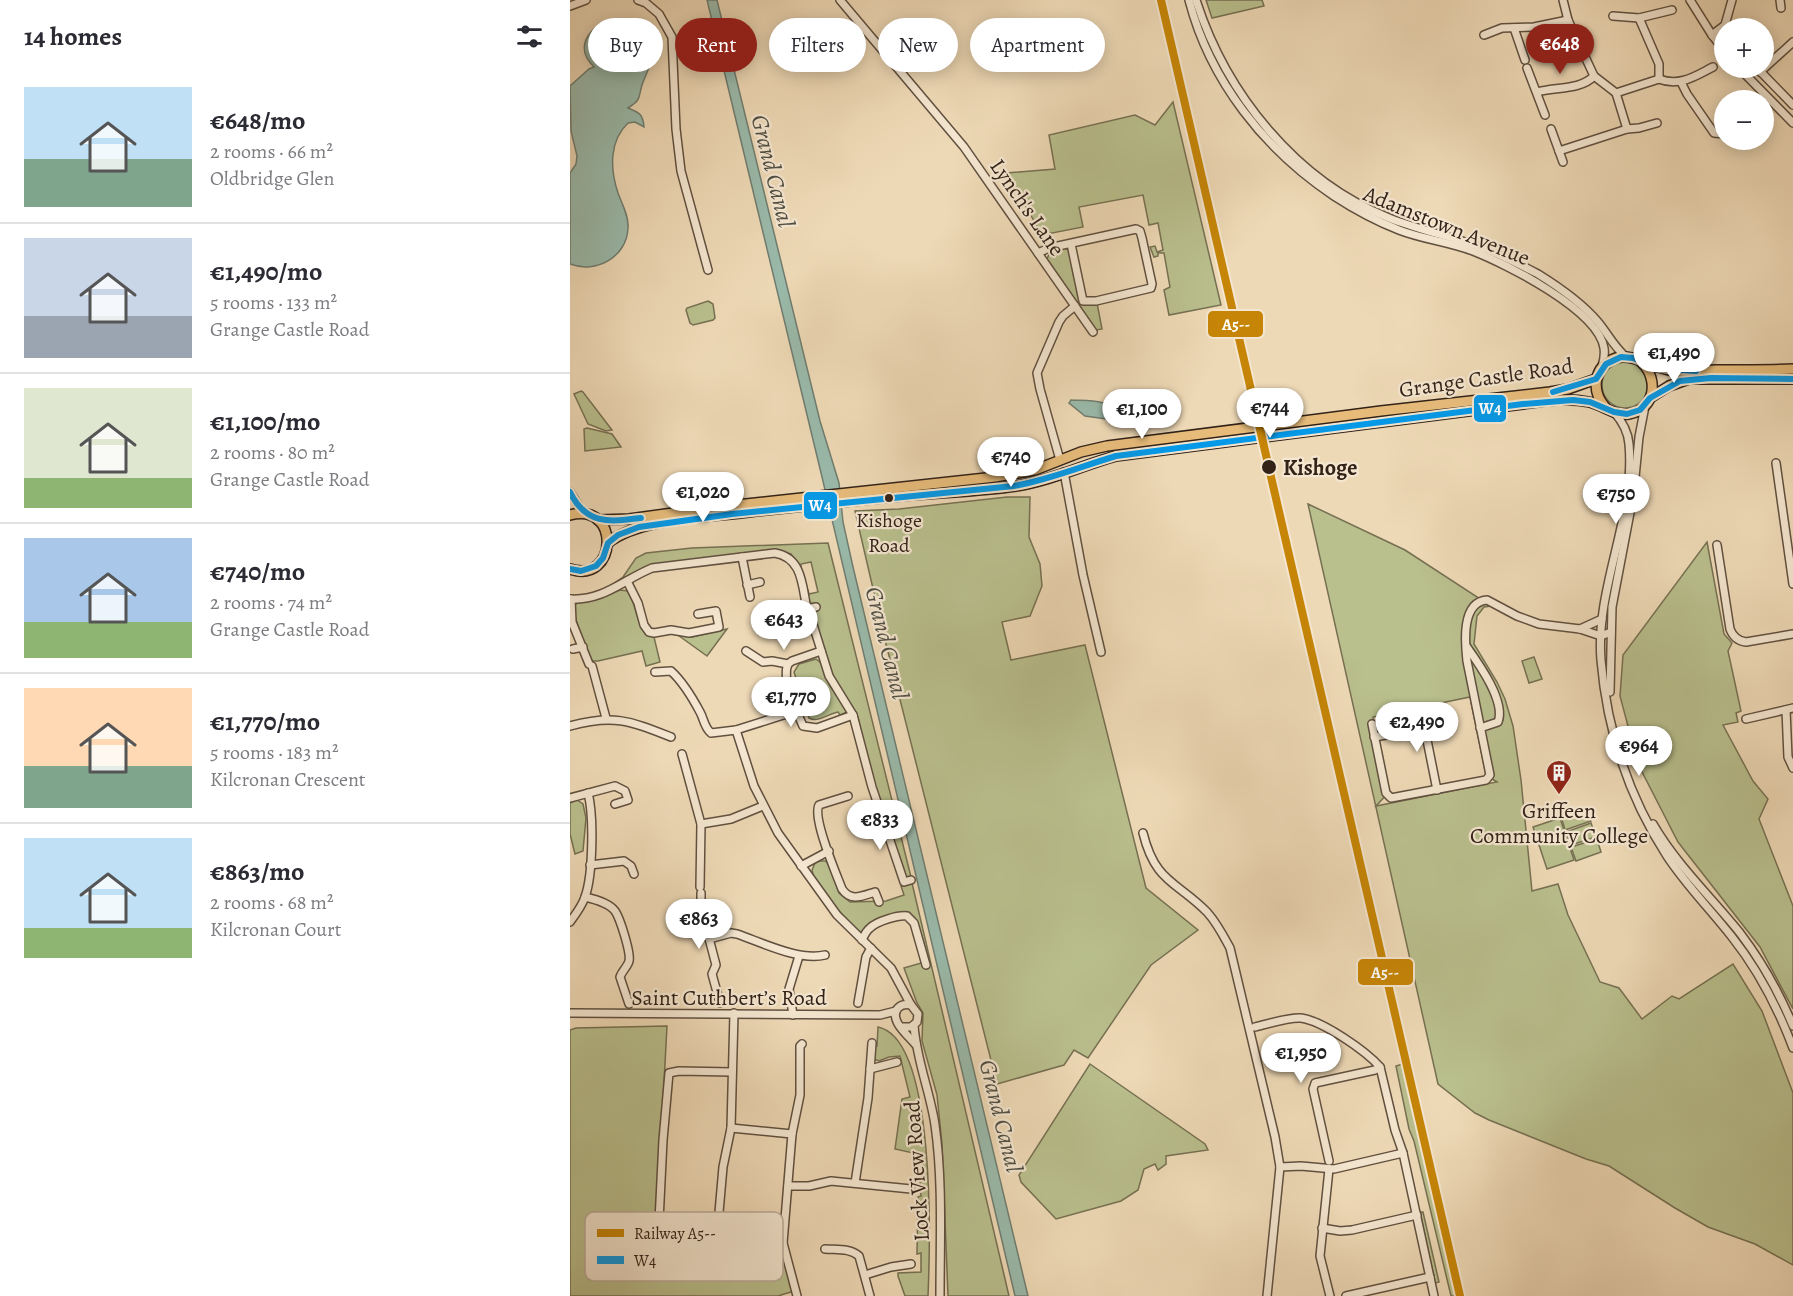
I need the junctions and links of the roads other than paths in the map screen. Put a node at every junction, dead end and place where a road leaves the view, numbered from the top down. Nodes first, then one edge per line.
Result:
1 (586, 0) edge
2 (638, 0) edge
3 (840, 0) edge
4 (1189, 0) edge
5 (1196, 0) edge
6 (1563, 0) edge
7 (1690, 0) edge
8 (1732, 0) edge
9 (570, 6) edge
10 (1672, 10) dead end
11 (1613, 16) dead end
12 (1639, 18) junction
13 (1568, 20) junction
14 (1514, 28) junction
15 (1484, 35) dead end
16 (1712, 35) junction
17 (1714, 37) edge
18 (1793, 42) edge
19 (1774, 58) edge
20 (1713, 67) dead end
21 (1594, 76) junction
22 (1749, 78) edge
23 (1767, 78) edge
24 (1659, 79) junction
25 (1681, 82) junction
26 (1537, 92) junction
27 (1616, 93) junction
28 (1793, 105) edge
29 (1545, 115) dead end
30 (1657, 123) dead end
31 (1793, 123) edge
32 (1551, 129) dead end
33 (1627, 129) junction
34 (1714, 134) edge
35 (1559, 151) junction
36 (1563, 162) dead end
37 (1071, 243) junction
38 (1038, 253) junction
39 (708, 270) dead end
40 (1075, 306) junction
41 (1093, 332) dead end
42 (1627, 357) junction
43 (1642, 363) junction
44 (1602, 368) junction
45 (1793, 369) edge
46 (1596, 379) junction
47 (1793, 379) edge
48 (1647, 402) junction
49 (1610, 410) junction
50 (1060, 460) junction
51 (1776, 463) dead end
52 (1064, 472) junction
53 (570, 492) edge
54 (866, 495) junction
55 (807, 502) junction
56 (583, 513) junction
57 (570, 515) edge
58 (598, 520) junction
59 (608, 543) junction
60 (1717, 545) dead end
61 (742, 557) junction
62 (1792, 566) edge
63 (570, 569) edge
64 (627, 581) junction
65 (760, 582) dead end
66 (1793, 584) edge
67 (747, 585) junction
68 (750, 597) dead end
69 (570, 599) edge
70 (816, 607) dead end
71 (698, 614) dead end
72 (810, 615) dead end
73 (1602, 620) junction
74 (1580, 629) junction
75 (1611, 632) junction
76 (1793, 634) edge
77 (1601, 636) junction
78 (1466, 645) junction
79 (583, 646) junction
80 (573, 649) dead end
81 (746, 651) dead end
82 (821, 651) junction
83 (1101, 652) dead end
84 (788, 664) junction
85 (655, 672) dead end
86 (1789, 709) edge
87 (796, 711) junction
88 (1421, 711) dead end
89 (853, 715) junction
90 (606, 718) junction
91 (1746, 719) dead end
92 (1372, 724) dead end
93 (570, 726) edge
94 (1424, 727) junction
95 (1480, 728) junction
96 (735, 730) junction
97 (1412, 730) dead end
98 (1386, 735) dead end
99 (670, 737) dead end
100 (1374, 737) junction
101 (682, 754) dead end
102 (1793, 768) edge
103 (1437, 790) junction
104 (588, 793) junction
105 (848, 796) dead end
106 (570, 798) edge
107 (615, 804) dead end
108 (763, 806) junction
109 (701, 824) junction
110 (1143, 834) dead end
111 (829, 851) junction
112 (590, 865) junction
113 (801, 866) junction
114 (634, 874) dead end
115 (911, 880) dead end
116 (585, 897) junction
117 (879, 902) dead end
118 (570, 922) edge
119 (917, 934) junction
120 (909, 936) dead end
121 (709, 939) junction
122 (862, 940) junction
123 (871, 948) junction
124 (825, 955) dead end
125 (799, 956) junction
126 (926, 965) dead end
127 (901, 986) junction
128 (720, 1003) dead end
129 (858, 1003) dead end
130 (629, 1004) dead end
131 (902, 1005) junction
132 (911, 1005) junction
133 (896, 1011) junction
134 (734, 1013) junction
135 (573, 1015) edge
136 (793, 1015) junction
137 (880, 1015) junction
138 (896, 1020) junction
139 (914, 1025) junction
140 (1793, 1026) edge
141 (902, 1027) junction
142 (1255, 1027) dead end
143 (872, 1043) dead end
144 (802, 1044) dead end
145 (915, 1044) junction
146 (1793, 1048) edge
147 (897, 1062) dead end
148 (1380, 1067) junction
149 (870, 1069) junction
150 (732, 1072) junction
151 (731, 1128) junction
152 (792, 1134) junction
153 (1403, 1153) junction
154 (1329, 1165) junction
155 (1280, 1167) junction
156 (855, 1183) junction
157 (788, 1186) junction
158 (911, 1189) dead end
159 (659, 1212) edge
160 (719, 1212) edge
161 (1417, 1215) junction
162 (1322, 1228) junction
163 (783, 1243) joint
164 (825, 1249) dead end
165 (911, 1264) dead end
166 (865, 1275) junction
167 (1430, 1277) junction
168 (797, 1296) edge
169 (870, 1296) edge
170 (940, 1296) edge
171 (1268, 1296) edge
172 (1330, 1296) edge
173 (1346, 1296) edge
174 (1434, 1296) edge

1 - 9 street
2 - 39 street
3 - 38 street, Lynch's Lane
4 - 44 street, Adamstown Avenue
5 - 42 street, Adamstown Avenue
6 - 13 street
7 - 16 street
8 - 16 street
10 - 12 street
11 - 12 street
12 - 24 street
13 - 14 street
13 - 21 street
14 - 15 street
14 - 26 street
16 - 17 street
18 - 19 street
20 - 25 street
21 - 26 street
21 - 27 street
22 - 31 street
23 - 28 street
24 - 25 street
24 - 27 street
25 - 34 street
26 - 29 street
27 - 33 street
30 - 33 street
32 - 35 street
33 - 35 street
35 - 36 street
37 - 37 street
37 - 38 street
38 - 40 street, Lynch's Lane
40 - 41 street, Lynch's Lane
40 - 50 street
42 - 43 main road
42 - 44 main road, Grange Castle Road
43 - 45 main road
43 - 48 main road
44 - 46 main road, Grange Castle Road
46 - 49 main road, Grange Castle Road
46 - 50 main road, Grange Castle Road
47 - 48 main road, Grange Castle Road
48 - 49 main road, Grange Castle Road
48 - 75 street
49 - 52 main road, Grange Castle Road
49 - 73 street
50 - 54 main road, Grange Castle Road
51 - 62 street
52 - 54 main road, Grange Castle Road
52 - 83 street
53 - 56 street
54 - 55 main road, Grange Castle Road
55 - 58 main road, Grange Castle Road
55 - 59 main road, Grange Castle Road
56 - 57 main road
56 - 58 main road, Grange Castle Road
58 - 59 main road
59 - 63 main road
60 - 76 street
61 - 64 street
61 - 67 street
61 - 70 street
62 - 66 street
64 - 69 street
64 - 71 street
65 - 67 street
67 - 68 street
69 - 79 street
72 - 82 street
73 - 74 street
73 - 77 street
74 - 77 street
74 - 78 street
75 - 77 street
75 - 140 street
77 - 146 street
78 - 95 street
78 - 95 street
79 - 80 street
79 - 90 street
81 - 84 street
82 - 84 street
82 - 89 street
84 - 87 street
85 - 96 street
86 - 91 street
86 - 102 street
87 - 89 street
87 - 96 street
88 - 94 street
89 - 115 street
90 - 93 street
90 - 99 street
92 - 100 street
94 - 97 street
94 - 103 street
95 - 103 street
96 - 108 street
98 - 100 street
100 - 103 street
101 - 109 street
104 - 106 street
104 - 107 street
104 - 112 street
105 - 111 street
108 - 109 street
108 - 113 street
109 - 121 street
110 - 155 street
111 - 113 street
111 - 117 street
112 - 114 street
112 - 116 street
113 - 122 street
116 - 118 street
116 - 130 street
119 - 120 street
119 - 122 street
119 - 126 street
121 - 125 street
121 - 128 street
122 - 123 street
123 - 127 street
123 - 129 street
124 - 125 street
125 - 136 street
127 - 131 street
127 - 132 street
131 - 132 street
131 - 133 street
132 - 139 street
133 - 137 street, Saint Cuthbert’s Road
133 - 138 street
134 - 135 street, Saint Cuthbert’s Road
134 - 136 street, Saint Cuthbert’s Road
134 - 150 street
136 - 137 street, Saint Cuthbert’s Road
137 - 138 street, Saint Cuthbert’s Road
138 - 141 street
139 - 141 street
139 - 145 street, Lock View Road
141 - 145 street, Lock View Road
142 - 148 street
143 - 149 street
144 - 152 street
145 - 170 street, Lock View Road
147 - 149 street
148 - 153 street
148 - 154 street
149 - 156 street
150 - 151 street
150 - 159 street
151 - 152 street
151 - 160 street
152 - 157 street
153 - 154 street
153 - 161 street
154 - 155 street
154 - 162 street
155 - 171 street
156 - 157 street
156 - 158 street
157 - 163 street
161 - 162 street
161 - 167 street
162 - 172 street
163 - 168 street
164 - 166 street
165 - 166 street
166 - 169 street
167 - 173 street
167 - 174 street

